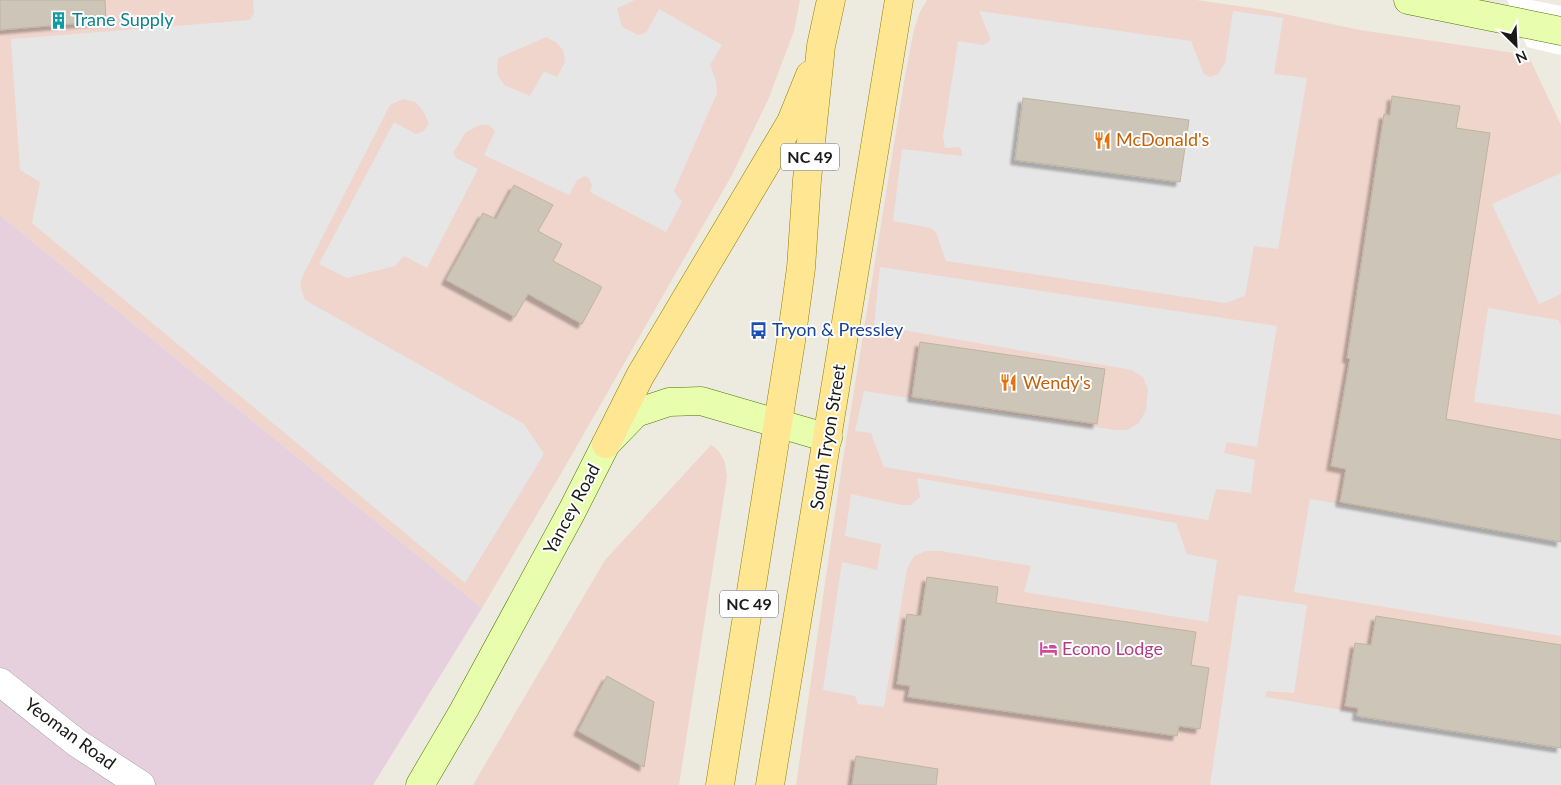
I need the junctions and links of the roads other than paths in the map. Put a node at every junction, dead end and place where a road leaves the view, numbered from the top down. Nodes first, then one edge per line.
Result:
1 (831, 0) edge
2 (899, 0) edge
3 (1408, 0) edge
4 (1561, 31) edge
5 (821, 46) junction
6 (777, 423) junction
7 (828, 438) junction
8 (606, 444) junction
9 (0, 682) edge
10 (142, 785) edge
11 (420, 785) edge
12 (720, 785) edge
13 (770, 785) edge

1 - 5 main road, NC 49
2 - 7 main road, South Tryon Street / NC 49
3 - 4 street
5 - 6 main road, NC 49
5 - 8 main road
6 - 7 street, Yancey Road
6 - 8 street, Yancey Road
6 - 12 main road, NC 49
7 - 13 main road, South Tryon Street / NC 49
8 - 11 street, Yancey Road
9 - 10 street, Yeoman Road

